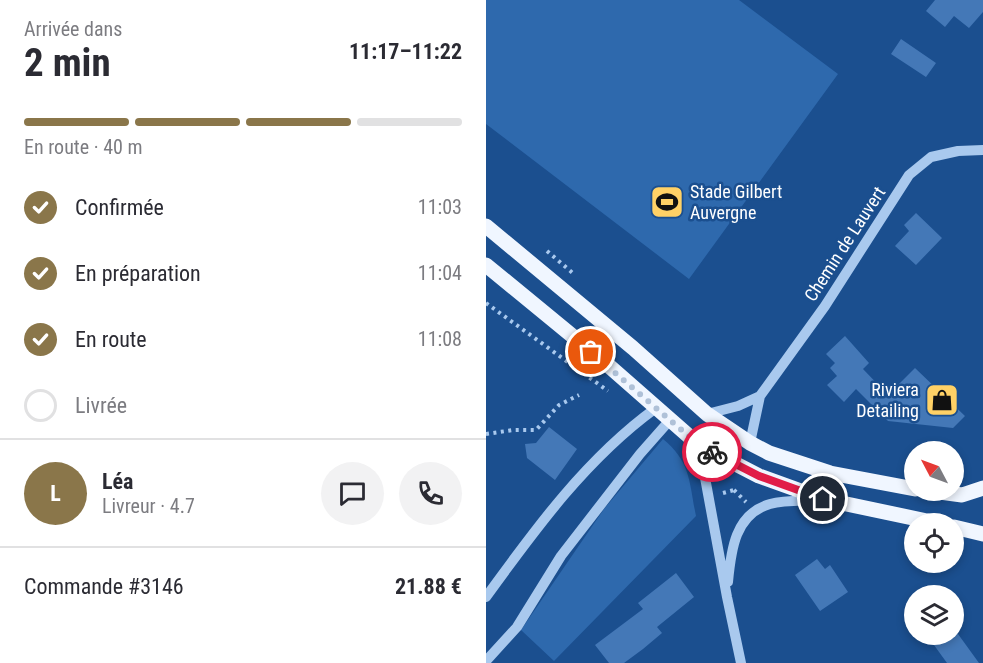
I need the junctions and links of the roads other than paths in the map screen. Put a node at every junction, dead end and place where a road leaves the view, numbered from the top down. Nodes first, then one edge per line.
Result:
1 (983, 150) edge
2 (486, 226) edge
3 (486, 266) edge
4 (760, 396) junction
5 (656, 408) junction
6 (707, 414) junction
7 (670, 420) junction
8 (750, 443) junction
9 (699, 445) junction
10 (904, 487) edge
11 (983, 488) edge
12 (964, 494) edge
13 (823, 499) junction
14 (904, 516) edge
15 (964, 529) edge
16 (983, 534) edge
17 (486, 597) edge
18 (727, 597) junction
19 (486, 661) edge
20 (741, 663) edge

1 - 4 street, Chemin de Lauvert
2 - 6 main road
3 - 5 main road
4 - 6 street
4 - 8 street, Chemin de Lauvert
5 - 7 main road
5 - 17 street
6 - 8 main road
7 - 9 main road
7 - 19 street
8 - 10 main road
9 - 13 main road
9 - 18 street
11 - 12 main road
13 - 14 main road
13 - 18 street
15 - 16 main road
18 - 20 street

